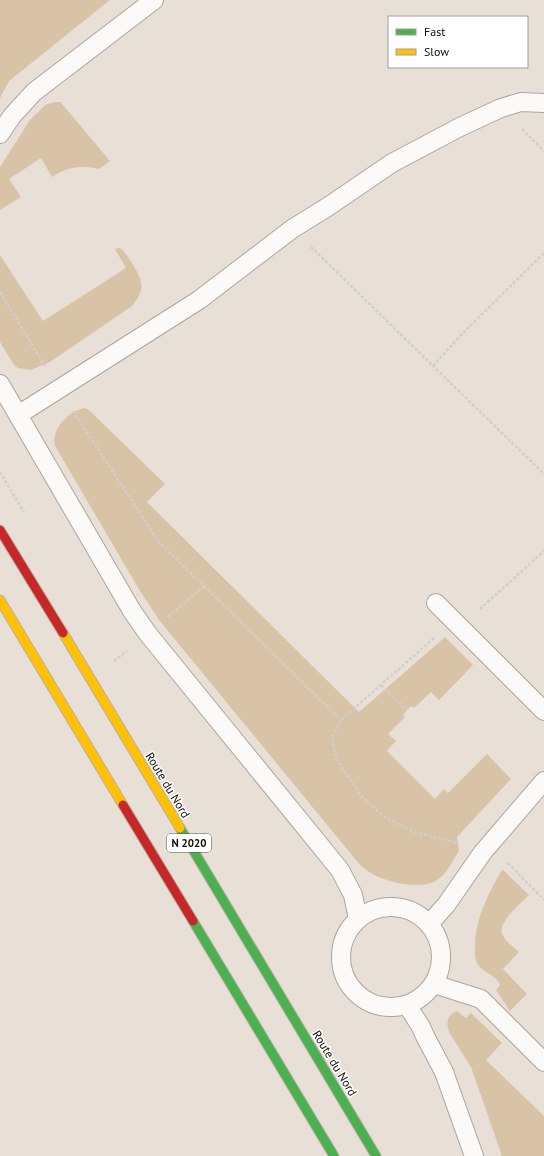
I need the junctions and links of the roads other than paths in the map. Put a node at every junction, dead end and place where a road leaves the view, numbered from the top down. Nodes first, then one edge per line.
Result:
1 (154, 0) edge
2 (544, 103) edge
3 (0, 134) edge
4 (0, 384) edge
5 (18, 415) junction
6 (0, 530) edge
7 (0, 600) edge
8 (436, 603) dead end
9 (544, 711) edge
10 (544, 781) edge
11 (358, 919) junction
12 (429, 924) junction
13 (434, 984) junction
14 (407, 1005) junction
15 (544, 1062) edge
16 (334, 1156) edge
17 (376, 1156) edge
18 (474, 1156) edge

1 - 3 lane
2 - 5 lane
4 - 5 lane
5 - 11 lane
6 - 17 main road, Route du Nord / N 2020
7 - 16 main road, N 2020
8 - 9 lane
10 - 12 lane
11 - 12 lane
11 - 14 lane
12 - 13 lane
13 - 14 lane
13 - 15 lane
14 - 18 lane

